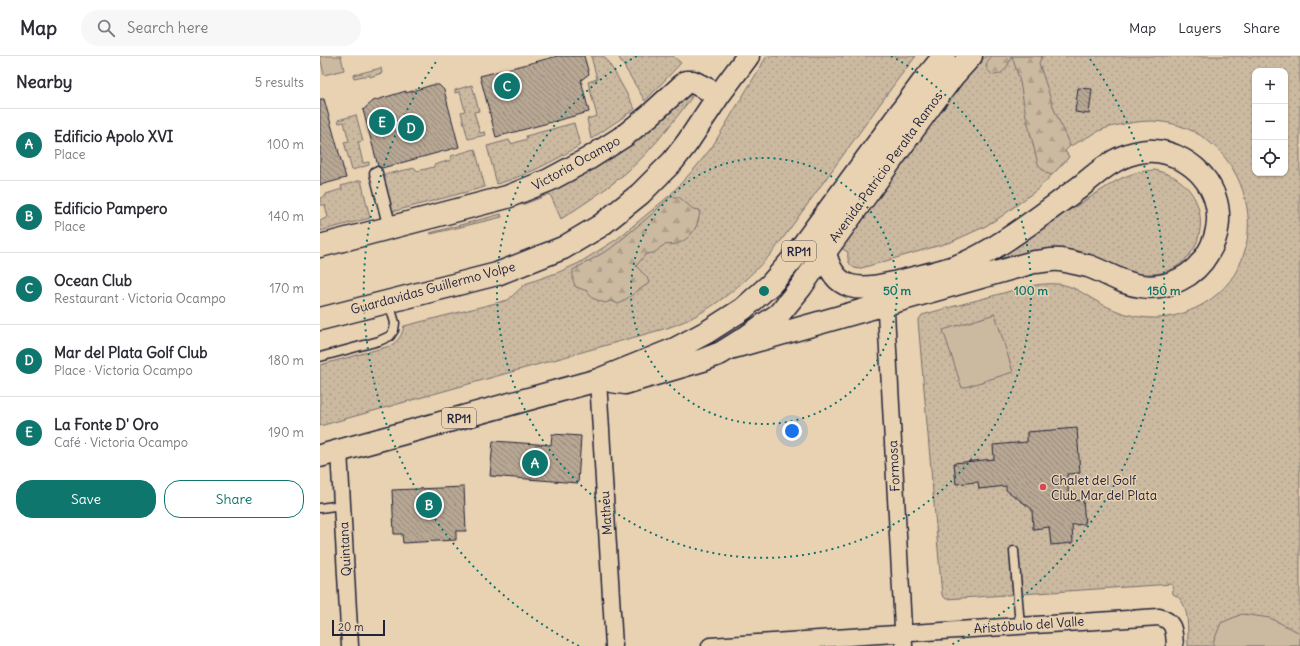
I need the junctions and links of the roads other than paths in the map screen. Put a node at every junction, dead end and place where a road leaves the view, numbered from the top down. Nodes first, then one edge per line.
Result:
1 (738, 56) edge
2 (748, 56) edge
3 (944, 56) edge
4 (971, 56) edge
5 (719, 96) junction
6 (376, 173) dead end
7 (390, 228) junction
8 (320, 246) edge
9 (825, 252) junction
10 (885, 295) junction
11 (389, 301) junction
12 (320, 319) edge
13 (727, 349) junction
14 (320, 356) edge
15 (598, 380) junction
16 (329, 454) edge
17 (342, 505) junction
18 (320, 508) edge
19 (1014, 551) dead end
20 (1020, 626) junction
21 (1175, 639) edge
22 (904, 640) edge
23 (350, 646) edge
24 (614, 646) edge
25 (710, 646) edge

1 - 5 main road, Guardavidas Guillermo Volpe
2 - 5 main road, Guardavidas Guillermo Volpe
3 - 15 main road, Avenida Patricio Peralta Ramos / RP11
4 - 9 main road, Avenida Patricio Peralta Ramos / RP11
5 - 7 main road, Victoria Ocampo
5 - 11 main road, Guardavidas Guillermo Volpe
6 - 7 street
7 - 8 main road, Victoria Ocampo
9 - 10 main road
9 - 13 main road, Avenida Patricio Peralta Ramos / RP11
10 - 10 main road
10 - 13 main road
10 - 22 street, Formosa
11 - 12 main road, Guardavidas Guillermo Volpe
11 - 14 lane
13 - 15 main road, Avenida Patricio Peralta Ramos / RP11
15 - 16 main road, Avenida Patricio Peralta Ramos / RP11
15 - 24 street, Matheu
16 - 17 street, Quintana
17 - 18 lane
17 - 23 street, Quintana
19 - 20 lane
20 - 21 street, Aristóbulo del Valle
20 - 22 street, Aristóbulo del Valle
22 - 25 street, Aristóbulo del Valle

